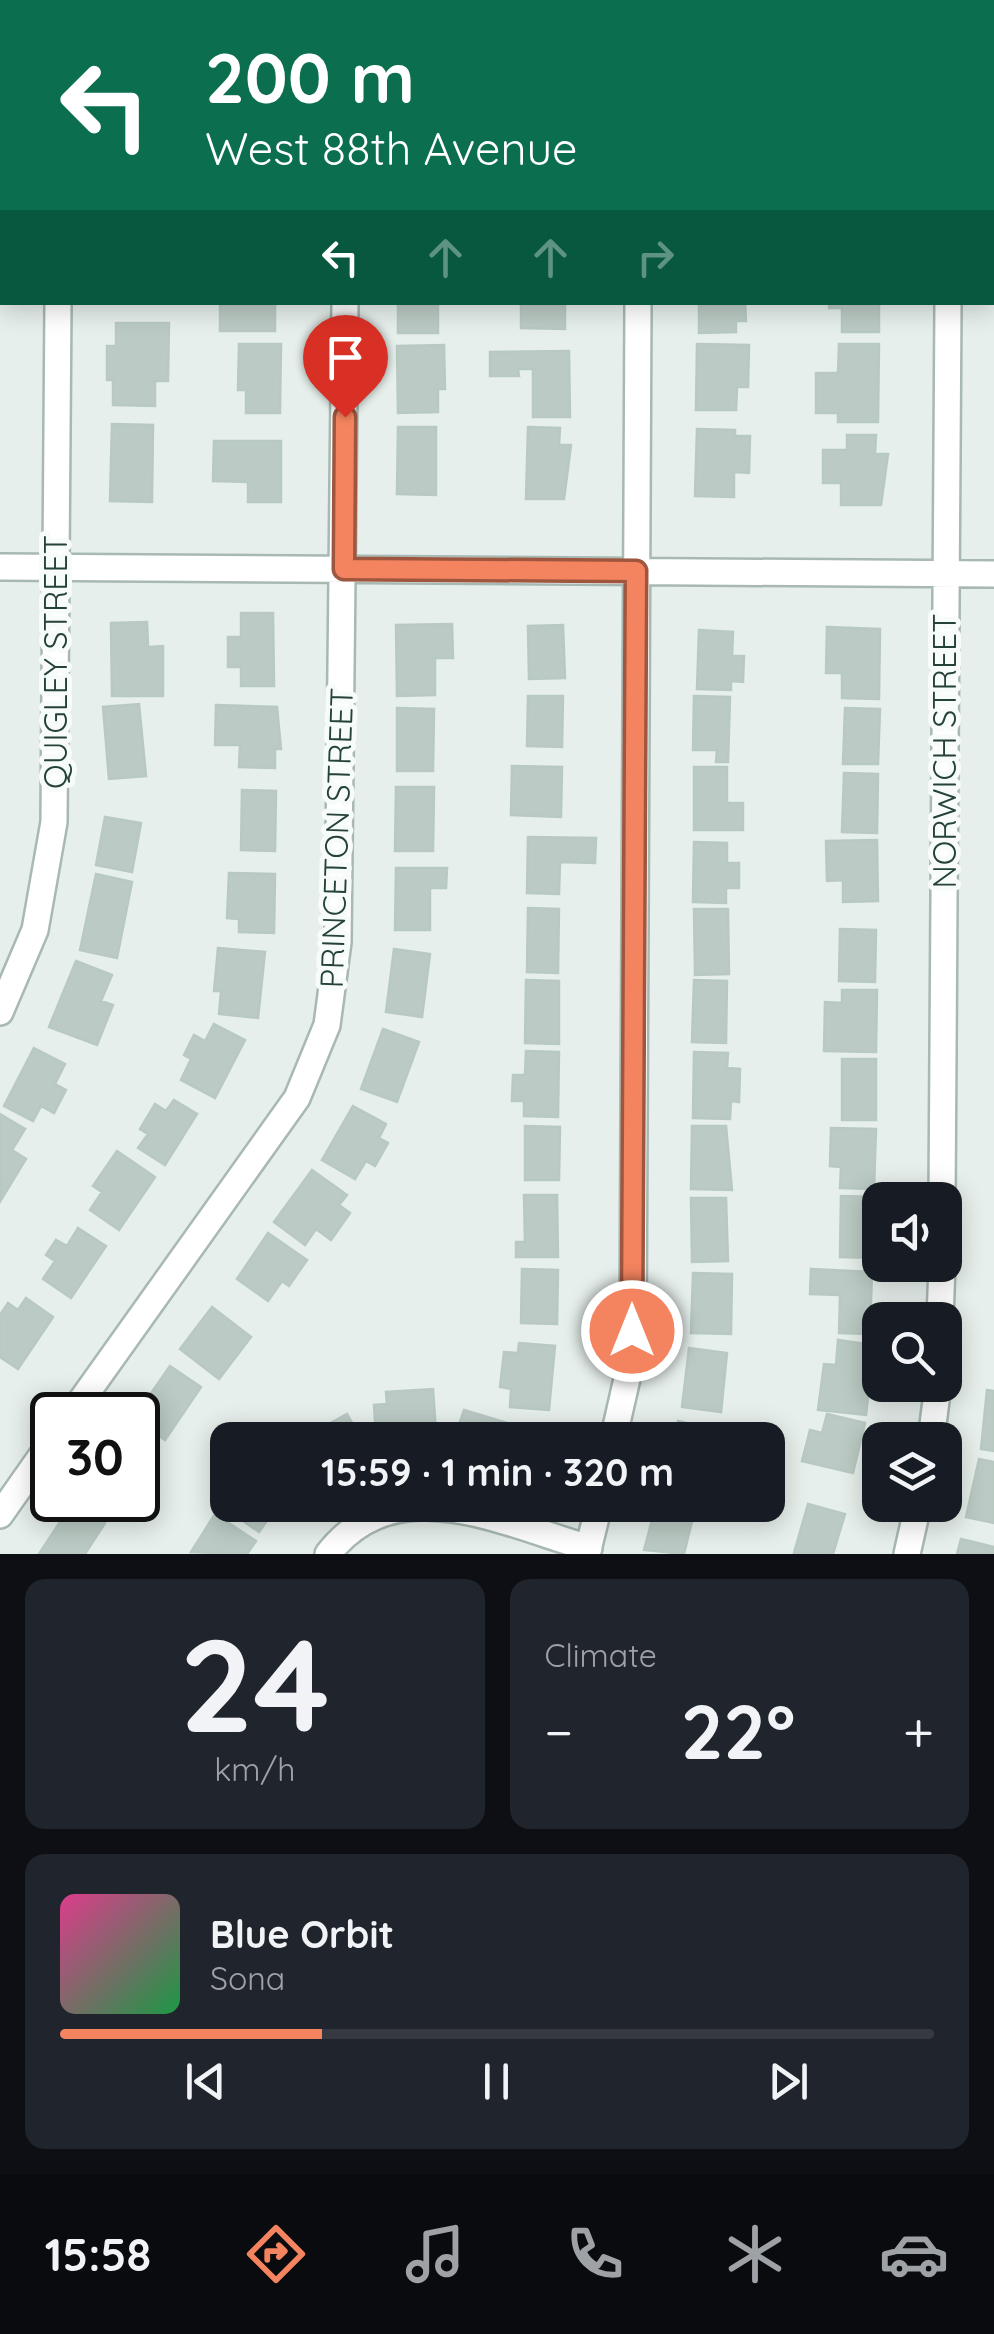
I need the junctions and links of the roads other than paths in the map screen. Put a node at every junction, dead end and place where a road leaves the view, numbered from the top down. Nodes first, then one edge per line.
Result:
1 (58, 305) edge
2 (345, 305) edge
3 (638, 305) edge
4 (948, 305) edge
5 (0, 567) edge
6 (56, 567) junction
7 (344, 569) junction
8 (636, 571) junction
9 (946, 574) junction
10 (994, 574) edge
11 (0, 1012) edge
12 (942, 1182) edge
13 (87, 1392) edge
14 (618, 1422) edge
15 (30, 1473) edge
16 (0, 1516) edge
17 (594, 1522) edge
18 (914, 1522) edge
19 (588, 1551) edge
20 (328, 1554) edge
21 (907, 1554) edge

1 - 6 street, QUIGLEY STREET
2 - 7 street, PRINCETON STREET
3 - 8 street
4 - 9 street, NORWICH STREET
5 - 6 street
6 - 7 street
6 - 11 street, QUIGLEY STREET
7 - 8 street
7 - 13 street, PRINCETON STREET
8 - 9 street
8 - 14 street
9 - 10 street
9 - 12 street, NORWICH STREET
15 - 16 street
17 - 19 street
18 - 21 street
19 - 20 street

